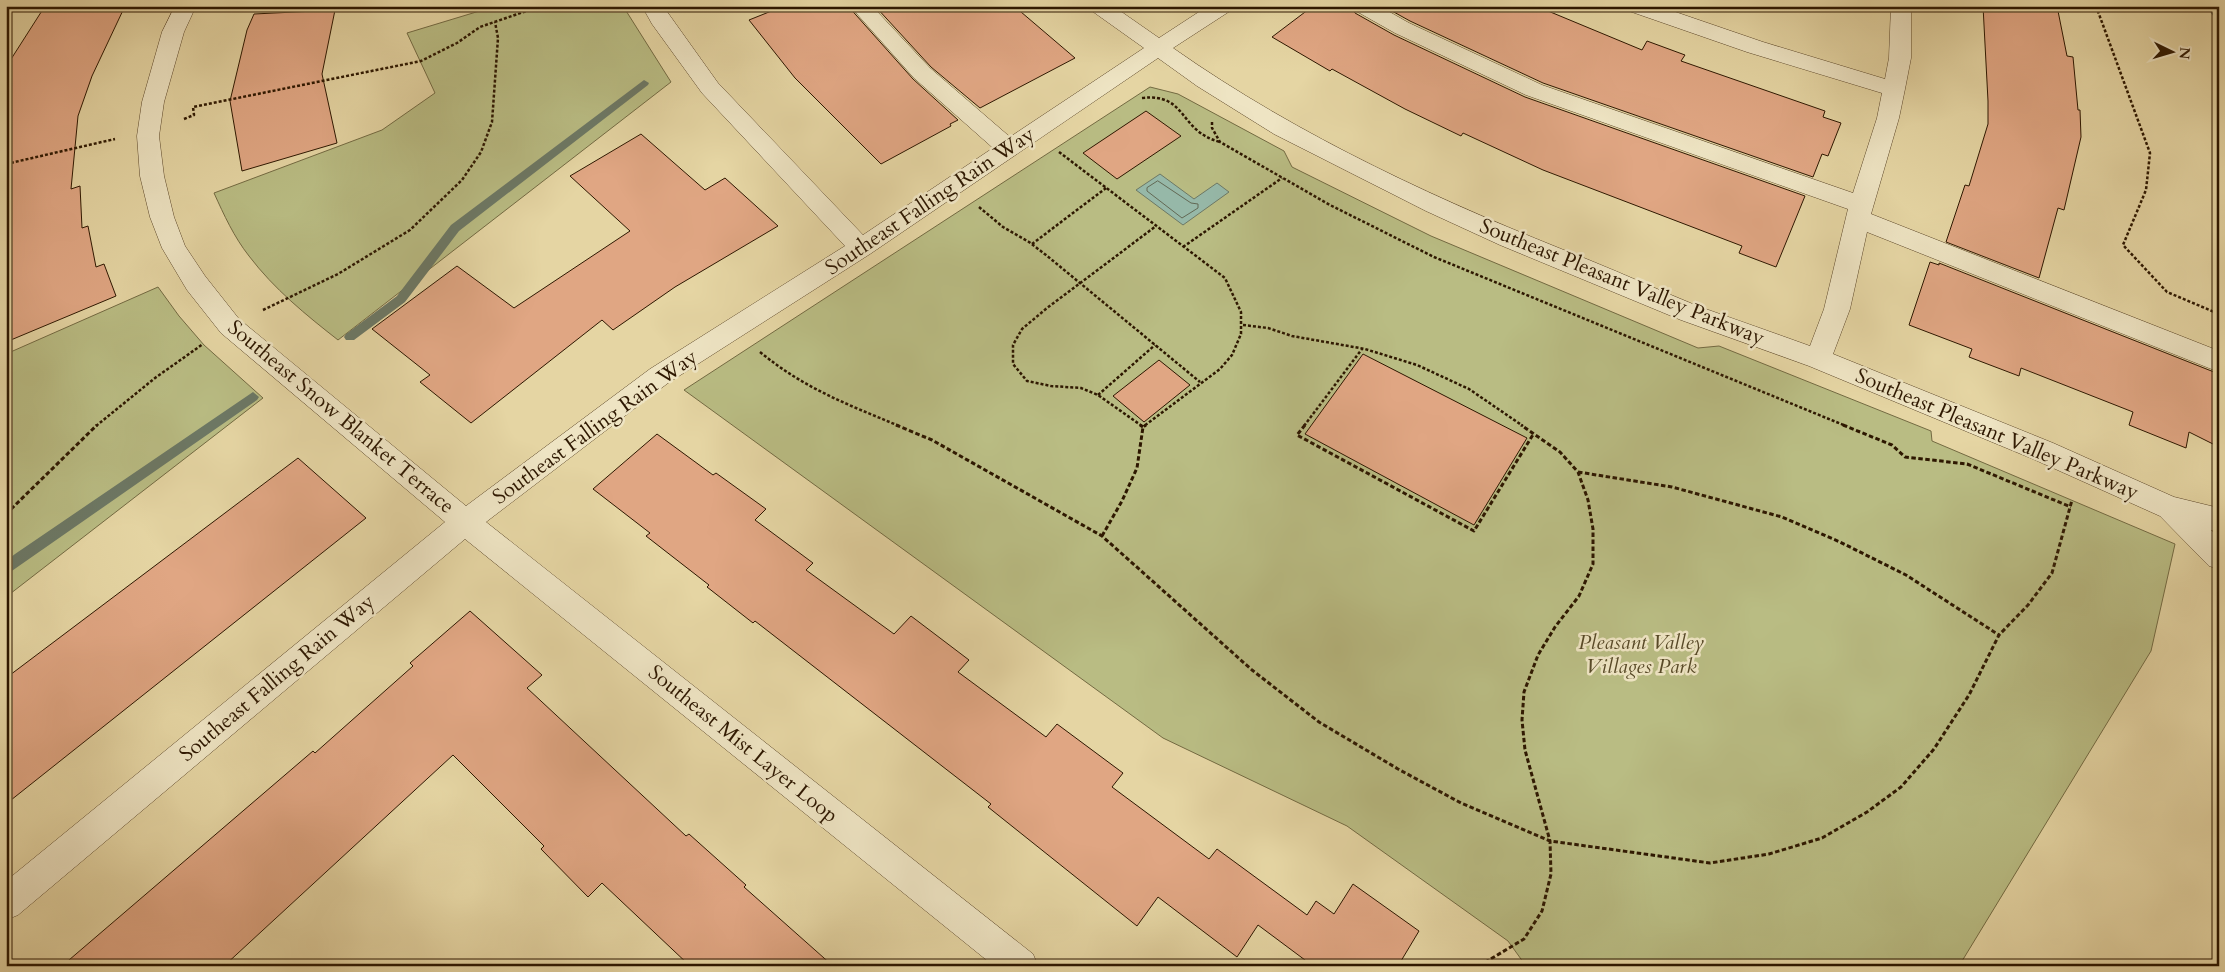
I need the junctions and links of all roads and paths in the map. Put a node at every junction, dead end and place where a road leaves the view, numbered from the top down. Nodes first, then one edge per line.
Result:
1 (186, 6) edge
2 (541, 6) edge
3 (652, 6) edge
4 (860, 6) edge
5 (1099, 6) edge
6 (1223, 6) edge
7 (1363, 6) edge
8 (1636, 6) edge
9 (1901, 6) edge
10 (2096, 6) edge
11 (495, 22) junction
12 (1157, 49) junction
13 (1894, 89) junction
14 (1138, 99) dead end
15 (1212, 115) dead end
16 (148, 131) junction
17 (1033, 132) junction
18 (1220, 142) junction
19 (1009, 149) junction
20 (6, 164) edge
21 (1282, 178) junction
22 (954, 185) junction
23 (1106, 188) junction
24 (1859, 212) junction
25 (1156, 226) junction
26 (1032, 244) junction
27 (1184, 247) junction
28 (861, 248) junction
29 (1080, 284) junction
30 (2219, 314) edge
31 (1243, 325) junction
32 (230, 326) junction
33 (733, 330) junction
34 (1155, 345) junction
35 (1363, 349) junction
36 (1818, 359) junction
37 (2219, 362) edge
38 (1200, 382) junction
39 (1098, 395) junction
40 (1143, 427) junction
41 (1534, 433) junction
42 (2080, 468) junction
43 (1578, 472) junction
44 (2071, 506) junction
45 (2170, 508) junction
46 (6, 514) edge
47 (2219, 520) edge
48 (465, 522) junction
49 (1102, 536) junction
50 (2219, 557) edge
51 (1999, 635) junction
52 (1550, 841) junction
53 (6, 903) edge
54 (1021, 966) edge
55 (1479, 966) edge

1 - 16 street, Southeast Snow Blanket Terrace
2 - 11 path
3 - 28 street
4 - 19 street
5 - 12 street, Southeast Pleasant Valley Parkway
6 - 12 street, Southeast Falling Rain Way
7 - 24 street
8 - 13 street
9 - 13 street
10 - 30 path
11 - 16 path
11 - 32 path
12 - 17 street, Southeast Falling Rain Way
12 - 36 street, Southeast Pleasant Valley Parkway
13 - 24 street
14 - 18 path
15 - 18 path
16 - 20 path
16 - 32 street, Southeast Snow Blanket Terrace
17 - 19 street, Southeast Falling Rain Way
17 - 23 path
18 - 21 path
19 - 22 street, Southeast Falling Rain Way
21 - 27 path
21 - 44 path
22 - 26 path
22 - 28 street, Southeast Falling Rain Way
23 - 25 path
23 - 26 path
24 - 36 street
24 - 37 street
25 - 27 path
25 - 29 path
26 - 29 path
27 - 31 path
28 - 33 street, Southeast Falling Rain Way
29 - 34 path
29 - 39 path
31 - 35 path
31 - 38 path
32 - 46 path
32 - 48 street, Southeast Snow Blanket Terrace
33 - 48 street, Southeast Falling Rain Way
33 - 49 path
34 - 38 path
34 - 39 path
35 - 41 path
35 - 41 path
36 - 42 street, Southeast Pleasant Valley Parkway
38 - 40 path
39 - 40 path
40 - 49 path
41 - 43 path
42 - 44 path
42 - 45 street, Southeast Pleasant Valley Parkway
43 - 51 path
43 - 52 path
44 - 51 path
45 - 47 street, Southeast Pleasant Valley Parkway
45 - 50 street, Southeast Pleasant Valley Parkway
48 - 53 street, Southeast Falling Rain Way
48 - 54 street, Southeast Mist Layer Loop
49 - 52 path
51 - 52 path
52 - 55 path

